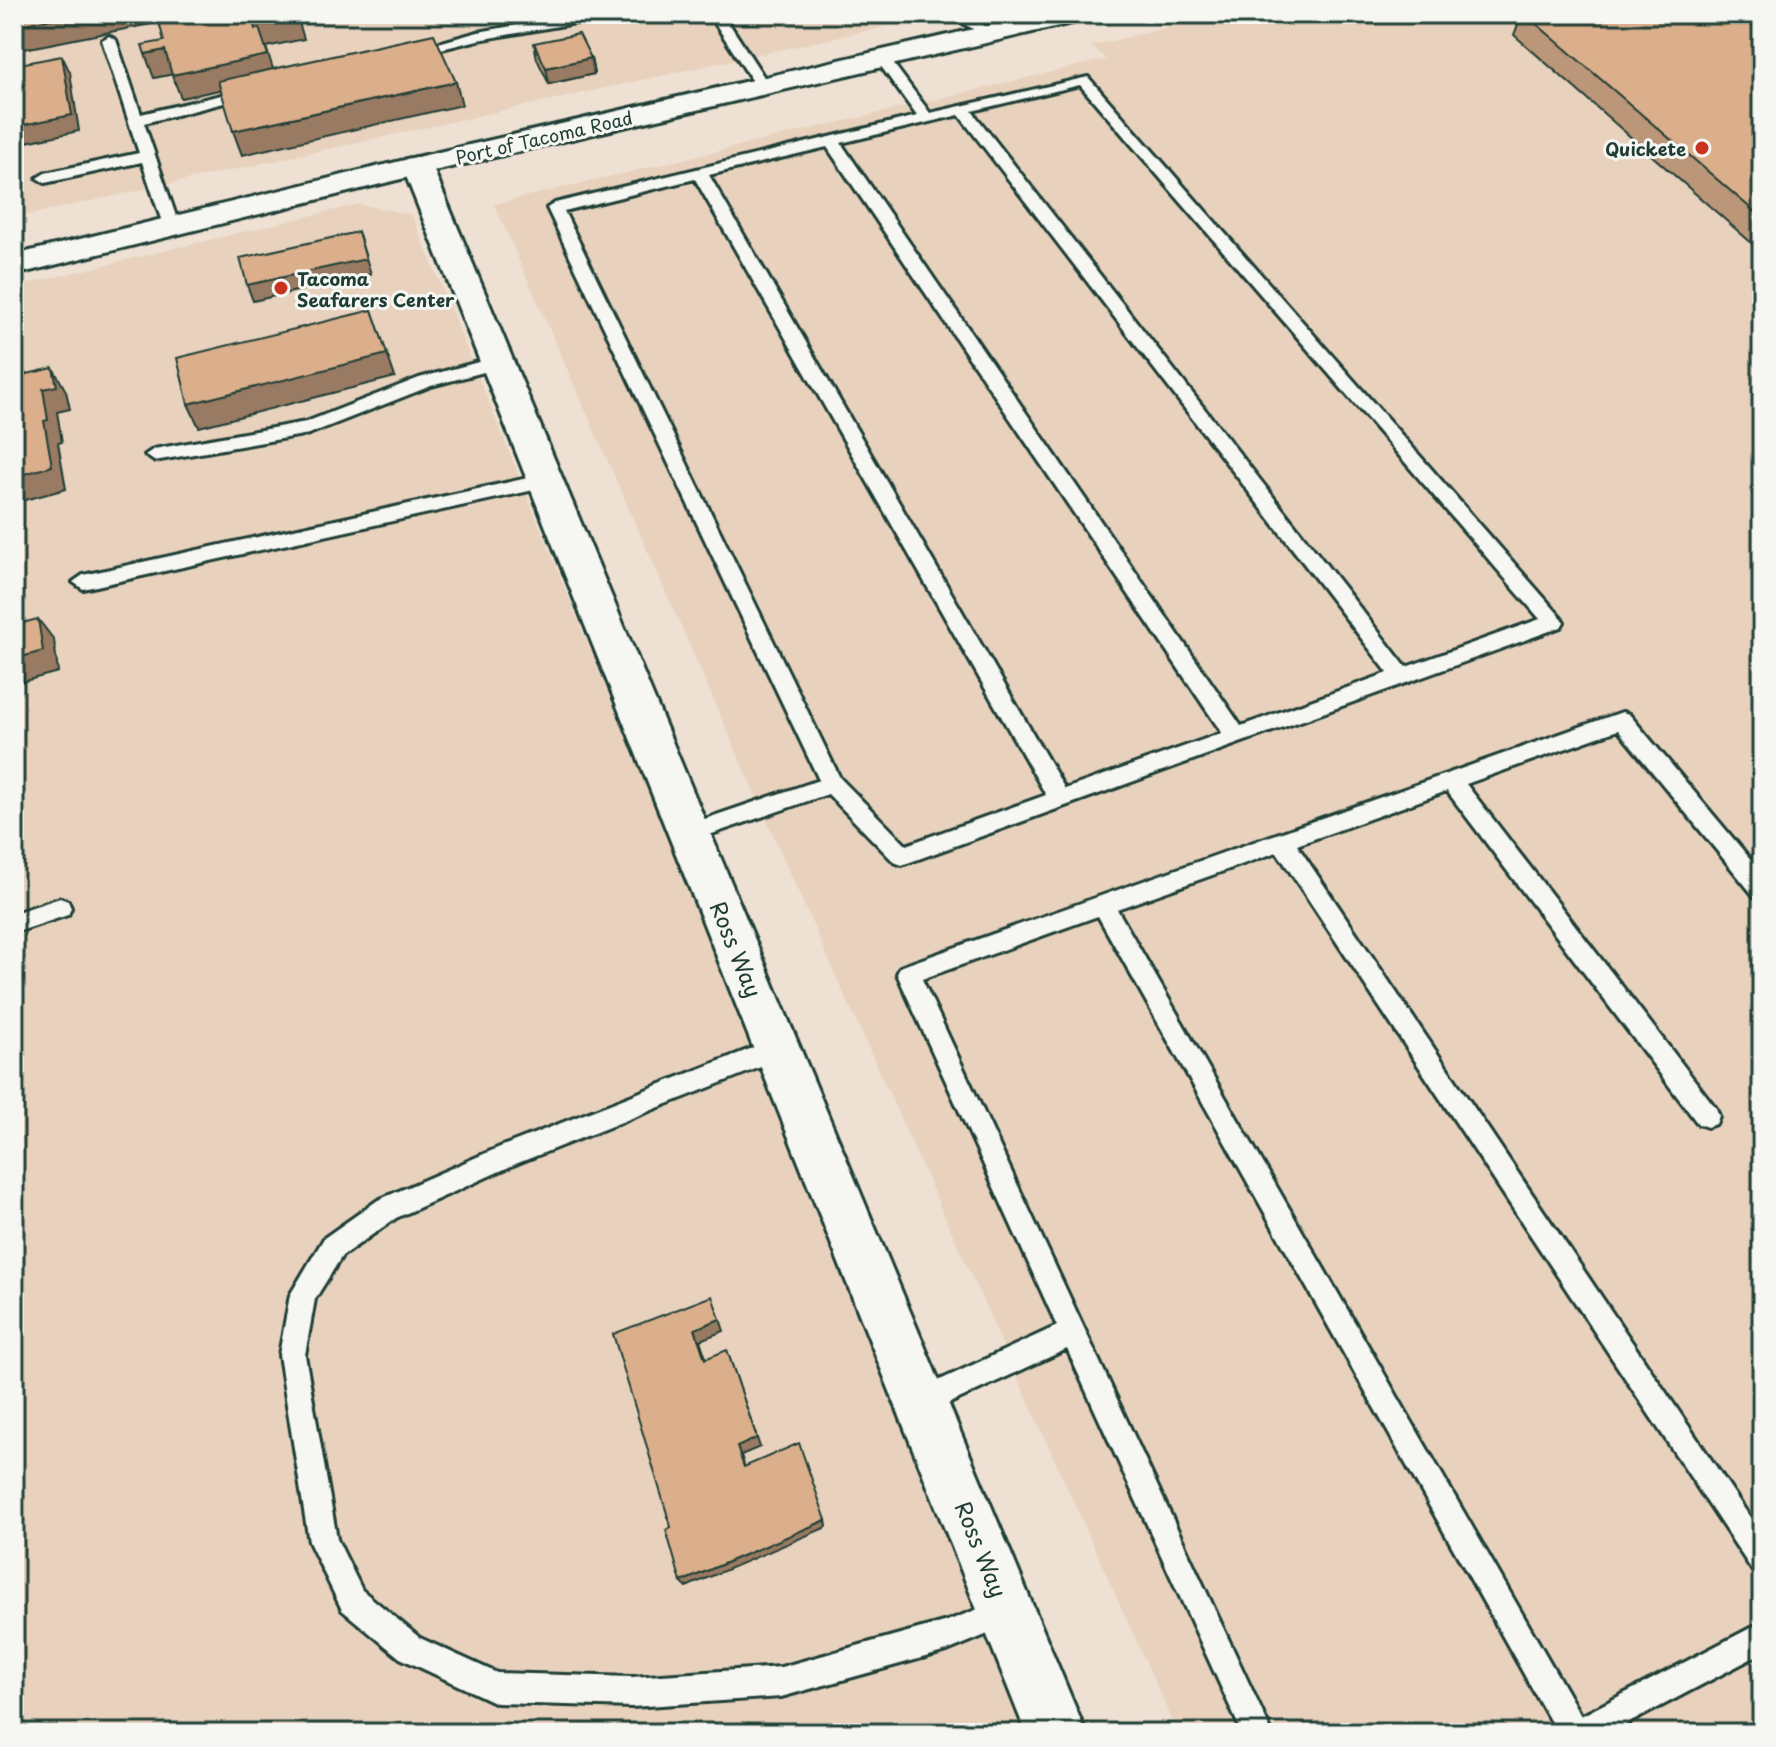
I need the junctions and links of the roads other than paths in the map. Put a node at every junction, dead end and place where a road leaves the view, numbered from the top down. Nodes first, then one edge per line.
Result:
1 (604, 14) edge
2 (716, 14) edge
3 (953, 14) edge
4 (1076, 14) edge
5 (1753, 14) edge
6 (1762, 22) edge
7 (991, 33) junction
8 (109, 40) dead end
9 (404, 54) edge
10 (882, 58) junction
11 (762, 85) junction
12 (270, 87) edge
13 (963, 110) junction
14 (927, 119) junction
15 (136, 120) junction
16 (832, 142) junction
17 (148, 156) junction
18 (417, 166) junction
19 (700, 173) junction
20 (45, 178) dead end
21 (171, 225) junction
22 (14, 265) edge
23 (497, 363) junction
24 (154, 455) dead end
25 (546, 481) junction
26 (83, 582) dead end
27 (1402, 677) junction
28 (1236, 736) junction
29 (1451, 781) junction
30 (832, 784) junction
31 (1060, 800) junction
32 (689, 833) junction
33 (1282, 841) junction
34 (1762, 889) edge
35 (1103, 905) junction
36 (60, 908) dead end
37 (14, 923) edge
38 (778, 1049) junction
39 (1707, 1116) dead end
40 (1071, 1333) junction
41 (922, 1403) junction
42 (1762, 1560) edge
43 (1007, 1612) junction
44 (1762, 1637) edge
45 (1056, 1733) edge
46 (1257, 1733) edge
47 (1576, 1733) edge

1 - 9 lane
2 - 11 lane
3 - 7 lane
4 - 7 street, Port of Tacoma Road
5 - 6 lane
7 - 10 street, Port of Tacoma Road
8 - 15 lane
10 - 11 street, Port of Tacoma Road
10 - 14 lane
11 - 18 street, Port of Tacoma Road
12 - 15 lane
13 - 14 lane
13 - 27 lane
13 - 27 lane
14 - 16 lane
15 - 17 lane
16 - 19 lane
16 - 28 lane
17 - 20 lane
17 - 21 lane
18 - 21 street, Port of Tacoma Road
18 - 23 street, Ross Way
19 - 30 lane
19 - 31 lane
21 - 22 street, Port of Tacoma Road
23 - 24 lane
23 - 25 street, Ross Way
25 - 26 lane
25 - 32 street, Ross Way
27 - 28 lane
28 - 31 lane
29 - 33 lane
29 - 34 lane
29 - 39 lane
30 - 31 lane
30 - 32 lane
32 - 38 street, Ross Way
33 - 35 lane
33 - 42 lane
35 - 40 lane
35 - 47 lane
36 - 37 lane
38 - 41 street, Ross Way
38 - 43 lane
40 - 41 lane
40 - 46 lane
41 - 43 street, Ross Way
43 - 45 street, Ross Way
44 - 47 lane

